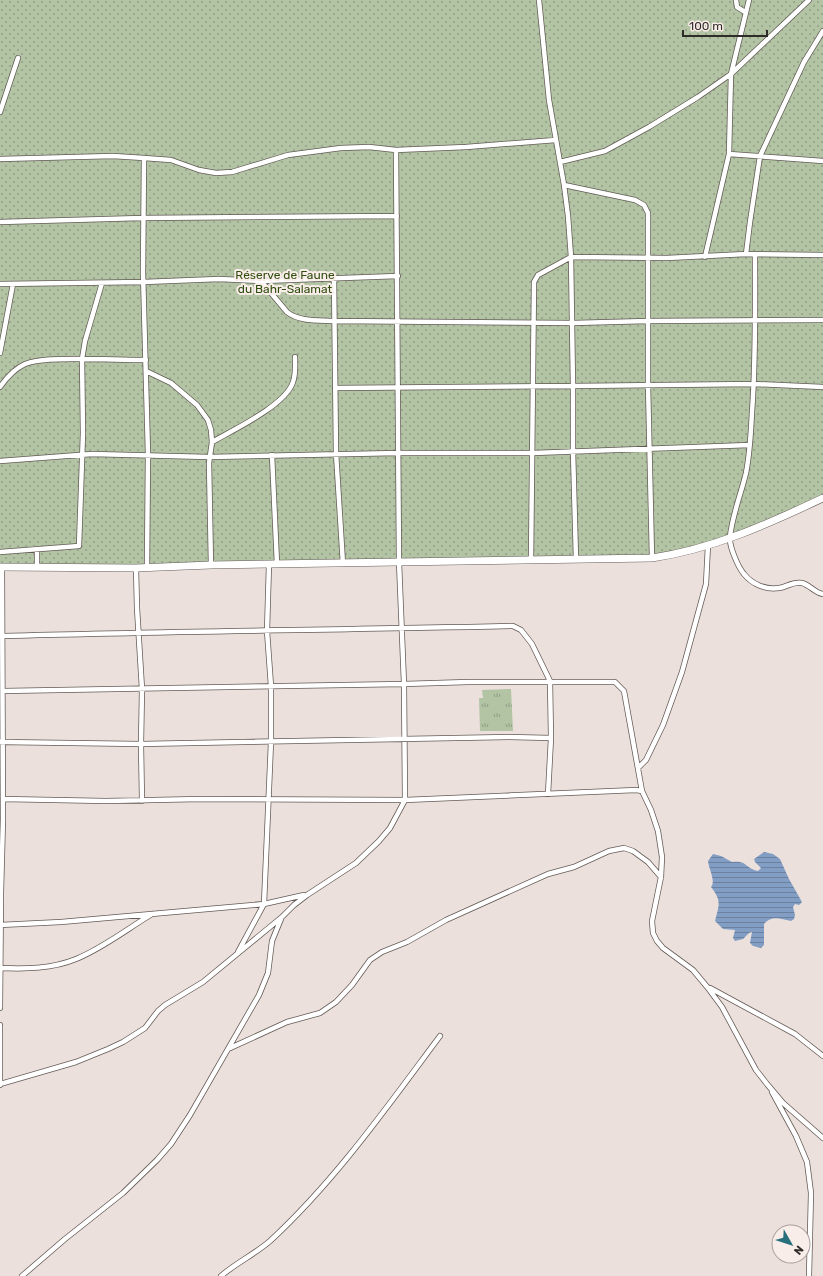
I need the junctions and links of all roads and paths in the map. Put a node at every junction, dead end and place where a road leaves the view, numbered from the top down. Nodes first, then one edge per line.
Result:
1 (539, 0) edge
2 (736, 0) edge
3 (749, 0) edge
4 (809, 0) edge
5 (745, 12) junction
6 (823, 31) edge
7 (18, 58) dead end
8 (731, 74) junction
9 (0, 112) edge
10 (556, 140) junction
11 (396, 150) junction
12 (729, 154) junction
13 (760, 156) junction
14 (144, 158) junction
15 (0, 159) edge
16 (823, 161) edge
17 (560, 162) junction
18 (564, 185) junction
19 (397, 216) junction
20 (142, 218) junction
21 (0, 222) edge
22 (746, 254) junction
23 (754, 254) junction
24 (823, 255) edge
25 (571, 257) junction
26 (648, 257) junction
27 (705, 257) junction
28 (398, 276) junction
29 (334, 278) junction
30 (262, 281) junction
31 (144, 282) junction
32 (102, 283) junction
33 (0, 284) edge
34 (13, 284) junction
35 (755, 320) junction
36 (823, 320) edge
37 (335, 321) junction
38 (398, 321) junction
39 (648, 321) junction
40 (533, 322) junction
41 (573, 324) junction
42 (0, 354) edge
43 (295, 357) dead end
44 (82, 359) junction
45 (146, 360) junction
46 (146, 371) junction
47 (754, 384) junction
48 (648, 385) junction
49 (534, 386) junction
50 (573, 386) junction
51 (0, 387) edge
52 (823, 387) edge
53 (335, 388) junction
54 (398, 388) junction
55 (212, 442) junction
56 (750, 445) junction
57 (649, 450) junction
58 (573, 452) junction
59 (398, 453) junction
60 (533, 453) junction
61 (81, 454) junction
62 (148, 454) junction
63 (336, 454) junction
64 (272, 455) junction
65 (209, 457) junction
66 (0, 461) edge
67 (823, 498) edge
68 (729, 539) junction
69 (708, 545) junction
70 (37, 549) junction
71 (0, 552) edge
72 (652, 558) junction
73 (576, 560) junction
74 (531, 561) junction
75 (399, 562) junction
76 (269, 564) junction
77 (277, 564) junction
78 (343, 564) junction
79 (211, 565) junction
80 (1, 567) edge
81 (37, 567) junction
82 (147, 567) junction
83 (136, 568) junction
84 (823, 594) edge
85 (402, 629) junction
86 (267, 631) junction
87 (138, 632) junction
88 (3, 636) junction
89 (2, 664) edge
90 (550, 681) junction
91 (404, 684) junction
92 (271, 686) junction
93 (142, 689) junction
94 (3, 691) junction
95 (551, 738) junction
96 (405, 739) junction
97 (1, 742) edge
98 (271, 742) junction
99 (141, 744) junction
100 (638, 768) junction
101 (642, 791) junction
102 (548, 794) junction
103 (3, 799) junction
104 (269, 799) junction
105 (405, 800) junction
106 (142, 801) junction
107 (661, 877) junction
108 (0, 892) edge
109 (307, 895) junction
110 (264, 904) junction
111 (154, 913) junction
112 (282, 917) junction
113 (1, 925) edge
114 (237, 954) junction
115 (0, 968) edge
116 (708, 988) junction
117 (0, 1008) edge
118 (0, 1024) edge
119 (440, 1036) dead end
120 (228, 1049) junction
121 (823, 1056) edge
122 (0, 1084) edge
123 (767, 1084) junction
124 (823, 1138) edge
125 (22, 1276) edge
126 (221, 1276) edge
127 (809, 1276) edge

1 - 10 street
2 - 5 street
3 - 5 street
4 - 8 street
5 - 8 street
6 - 13 street
7 - 9 street
8 - 12 street
8 - 17 street
10 - 11 street
10 - 17 street
11 - 14 street
11 - 19 street
12 - 13 street
12 - 27 street
13 - 16 street
13 - 22 street
14 - 15 street
14 - 20 street
17 - 18 street
18 - 25 street
18 - 26 street
19 - 20 street
19 - 28 street
20 - 21 street
20 - 31 street
22 - 23 street
22 - 27 street
23 - 24 street
23 - 35 street
25 - 26 street
25 - 40 street
25 - 41 street
26 - 27 street
26 - 39 street
28 - 29 street
28 - 38 street
29 - 30 street
29 - 37 street
30 - 31 street
30 - 37 street
31 - 32 street
31 - 45 street
32 - 34 street
32 - 44 street
33 - 34 street
34 - 42 street
35 - 36 street
35 - 39 street
35 - 47 street
37 - 38 street
37 - 53 street
38 - 40 street
38 - 54 street
39 - 41 street
39 - 48 street
40 - 41 street
40 - 49 street
41 - 50 street
43 - 55 street
44 - 45 street
44 - 51 street
44 - 61 street
45 - 46 street
46 - 55 street
46 - 62 street
47 - 48 street
47 - 52 street
47 - 56 street
48 - 50 street
48 - 57 street
49 - 50 street
49 - 54 street
49 - 60 street
50 - 58 street
53 - 54 street
53 - 63 street
54 - 59 street
55 - 65 street
56 - 57 street
56 - 68 street
57 - 58 street
57 - 72 street
58 - 60 street
58 - 73 street
59 - 60 street
59 - 63 street
59 - 75 street
60 - 74 street
61 - 62 street
61 - 66 street
61 - 70 street
62 - 65 street
62 - 82 street
63 - 64 street
63 - 78 street
64 - 65 street
64 - 77 street
65 - 79 street
67 - 68 main road
68 - 69 main road
68 - 84 street
69 - 72 main road
69 - 100 street
70 - 71 street
70 - 81 street
72 - 73 main road
73 - 74 main road
74 - 75 main road
75 - 78 main road
75 - 85 street
76 - 77 main road
76 - 79 main road
76 - 86 street
77 - 78 main road
79 - 82 main road
80 - 81 main road
80 - 88 street
81 - 83 main road
82 - 83 main road
83 - 87 street
85 - 86 street
85 - 90 street
85 - 91 street
86 - 87 street
86 - 92 street
87 - 88 street
87 - 93 street
88 - 89 street
89 - 94 street
90 - 91 street
90 - 95 street
90 - 100 street
91 - 92 street
91 - 96 street
92 - 93 street
92 - 98 street
93 - 94 street
93 - 99 street
94 - 97 street
95 - 96 street
95 - 102 street
96 - 98 street
96 - 105 street
97 - 99 street
97 - 103 street
98 - 99 street
98 - 104 street
99 - 106 street
100 - 101 street
101 - 102 street
101 - 107 street
102 - 105 street
103 - 106 street
103 - 108 street
104 - 105 street
104 - 106 street
104 - 110 street
105 - 109 street
107 - 116 street
107 - 120 street
108 - 113 street
109 - 110 street
109 - 112 street
110 - 111 street
110 - 114 street
111 - 113 street
111 - 115 street
112 - 114 street
112 - 120 street
113 - 115 street
114 - 122 street
115 - 117 street
116 - 121 street
116 - 123 street
118 - 122 street
119 - 126 street
120 - 125 street
123 - 124 street
123 - 127 street

